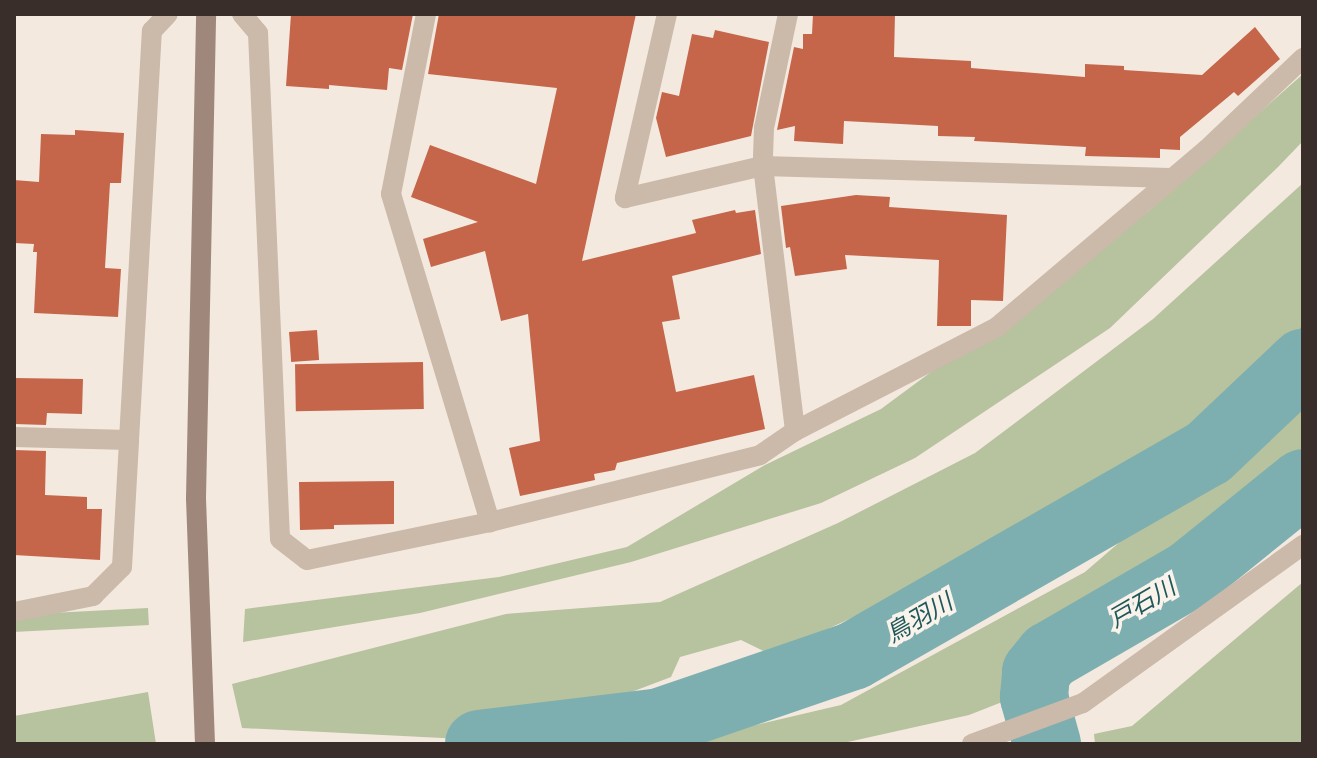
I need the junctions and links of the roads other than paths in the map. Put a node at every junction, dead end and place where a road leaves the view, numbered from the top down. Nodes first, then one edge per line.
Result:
1 (168, 14) edge
2 (206, 14) edge
3 (242, 14) edge
4 (426, 14) edge
5 (667, 14) edge
6 (788, 14) edge
7 (1303, 58) edge
8 (763, 166) junction
9 (1170, 178) junction
10 (795, 431) junction
11 (14, 437) edge
12 (129, 440) junction
13 (490, 522) junction
14 (1303, 545) edge
15 (14, 612) edge
16 (205, 744) edge
17 (972, 744) edge

1 - 12 street
2 - 16 street
3 - 13 street
4 - 13 street
5 - 8 street
6 - 8 street
7 - 9 street
8 - 9 street
8 - 10 street
9 - 10 street
10 - 13 street
11 - 12 street
12 - 15 street
14 - 17 street

